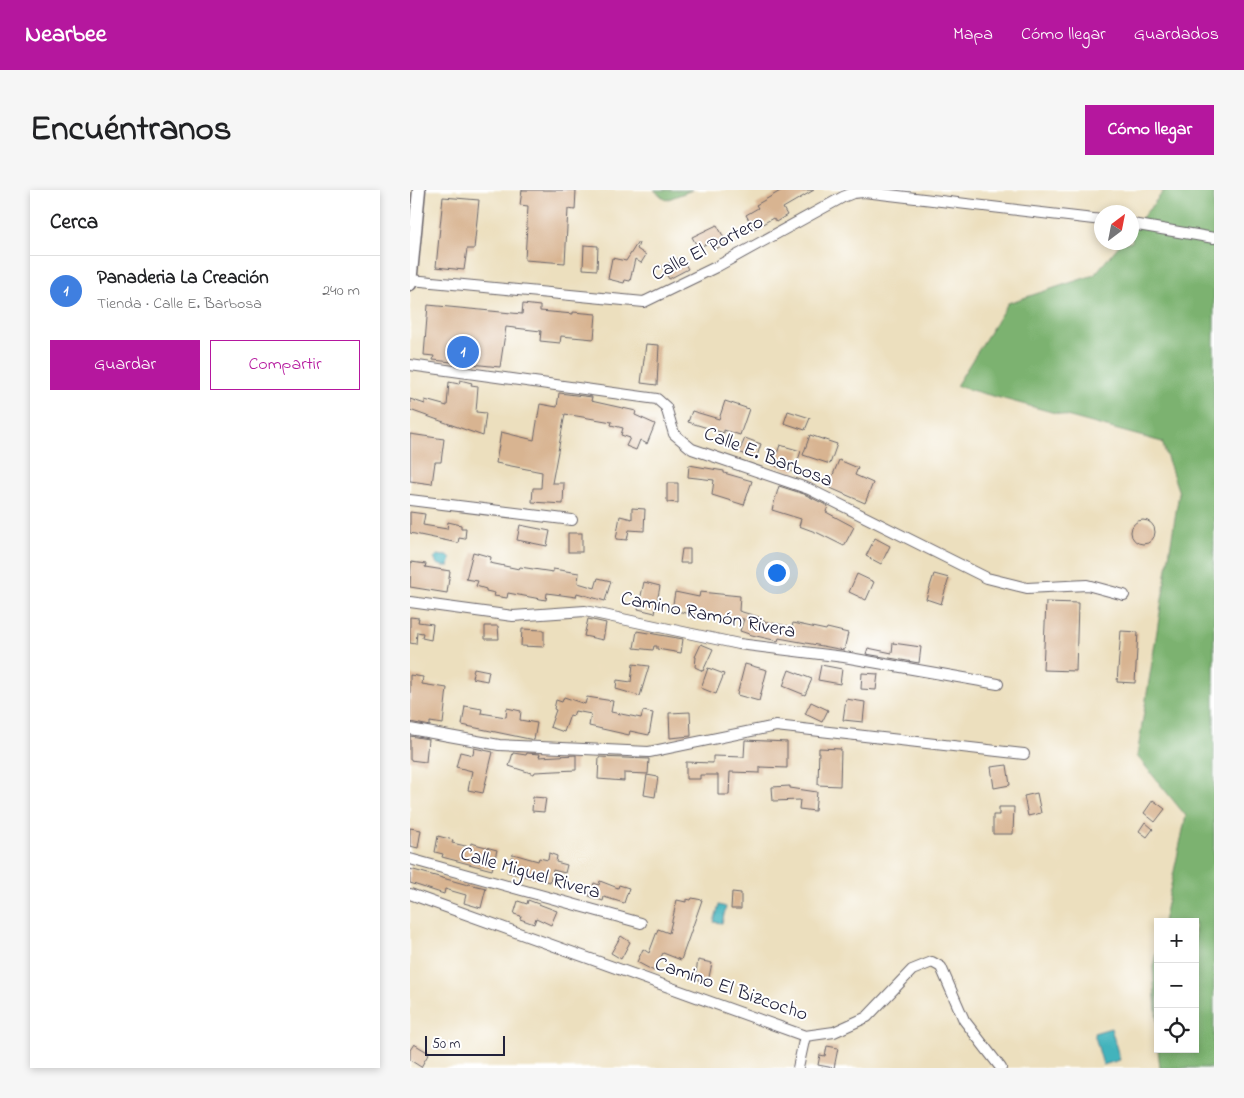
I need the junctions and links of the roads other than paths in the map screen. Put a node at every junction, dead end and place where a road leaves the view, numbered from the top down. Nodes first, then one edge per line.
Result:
1 (419, 190) edge
2 (1094, 219) edge
3 (1139, 225) edge
4 (1214, 238) edge
5 (411, 262) edge
6 (411, 280) edge
7 (410, 284) edge
8 (410, 365) edge
9 (410, 500) edge
10 (572, 520) dead end
11 (1124, 595) dead end
12 (410, 602) edge
13 (998, 684) dead end
14 (410, 729) edge
15 (1024, 754) dead end
16 (410, 859) edge
17 (410, 894) edge
18 (641, 923) dead end
19 (805, 1036) junction
20 (798, 1068) edge
21 (1001, 1068) edge

1 - 5 street
2 - 6 street, Calle El Portero
3 - 4 street
5 - 6 street
6 - 7 street
8 - 11 street, Calle E. Barbosa
9 - 10 street
12 - 13 street, Camino Ramón Rivera
14 - 15 street
16 - 18 street, Calle Miguel Rivera
17 - 19 street, Camino El Bizcocho
19 - 20 street
19 - 21 street, Camino El Bizcocho

